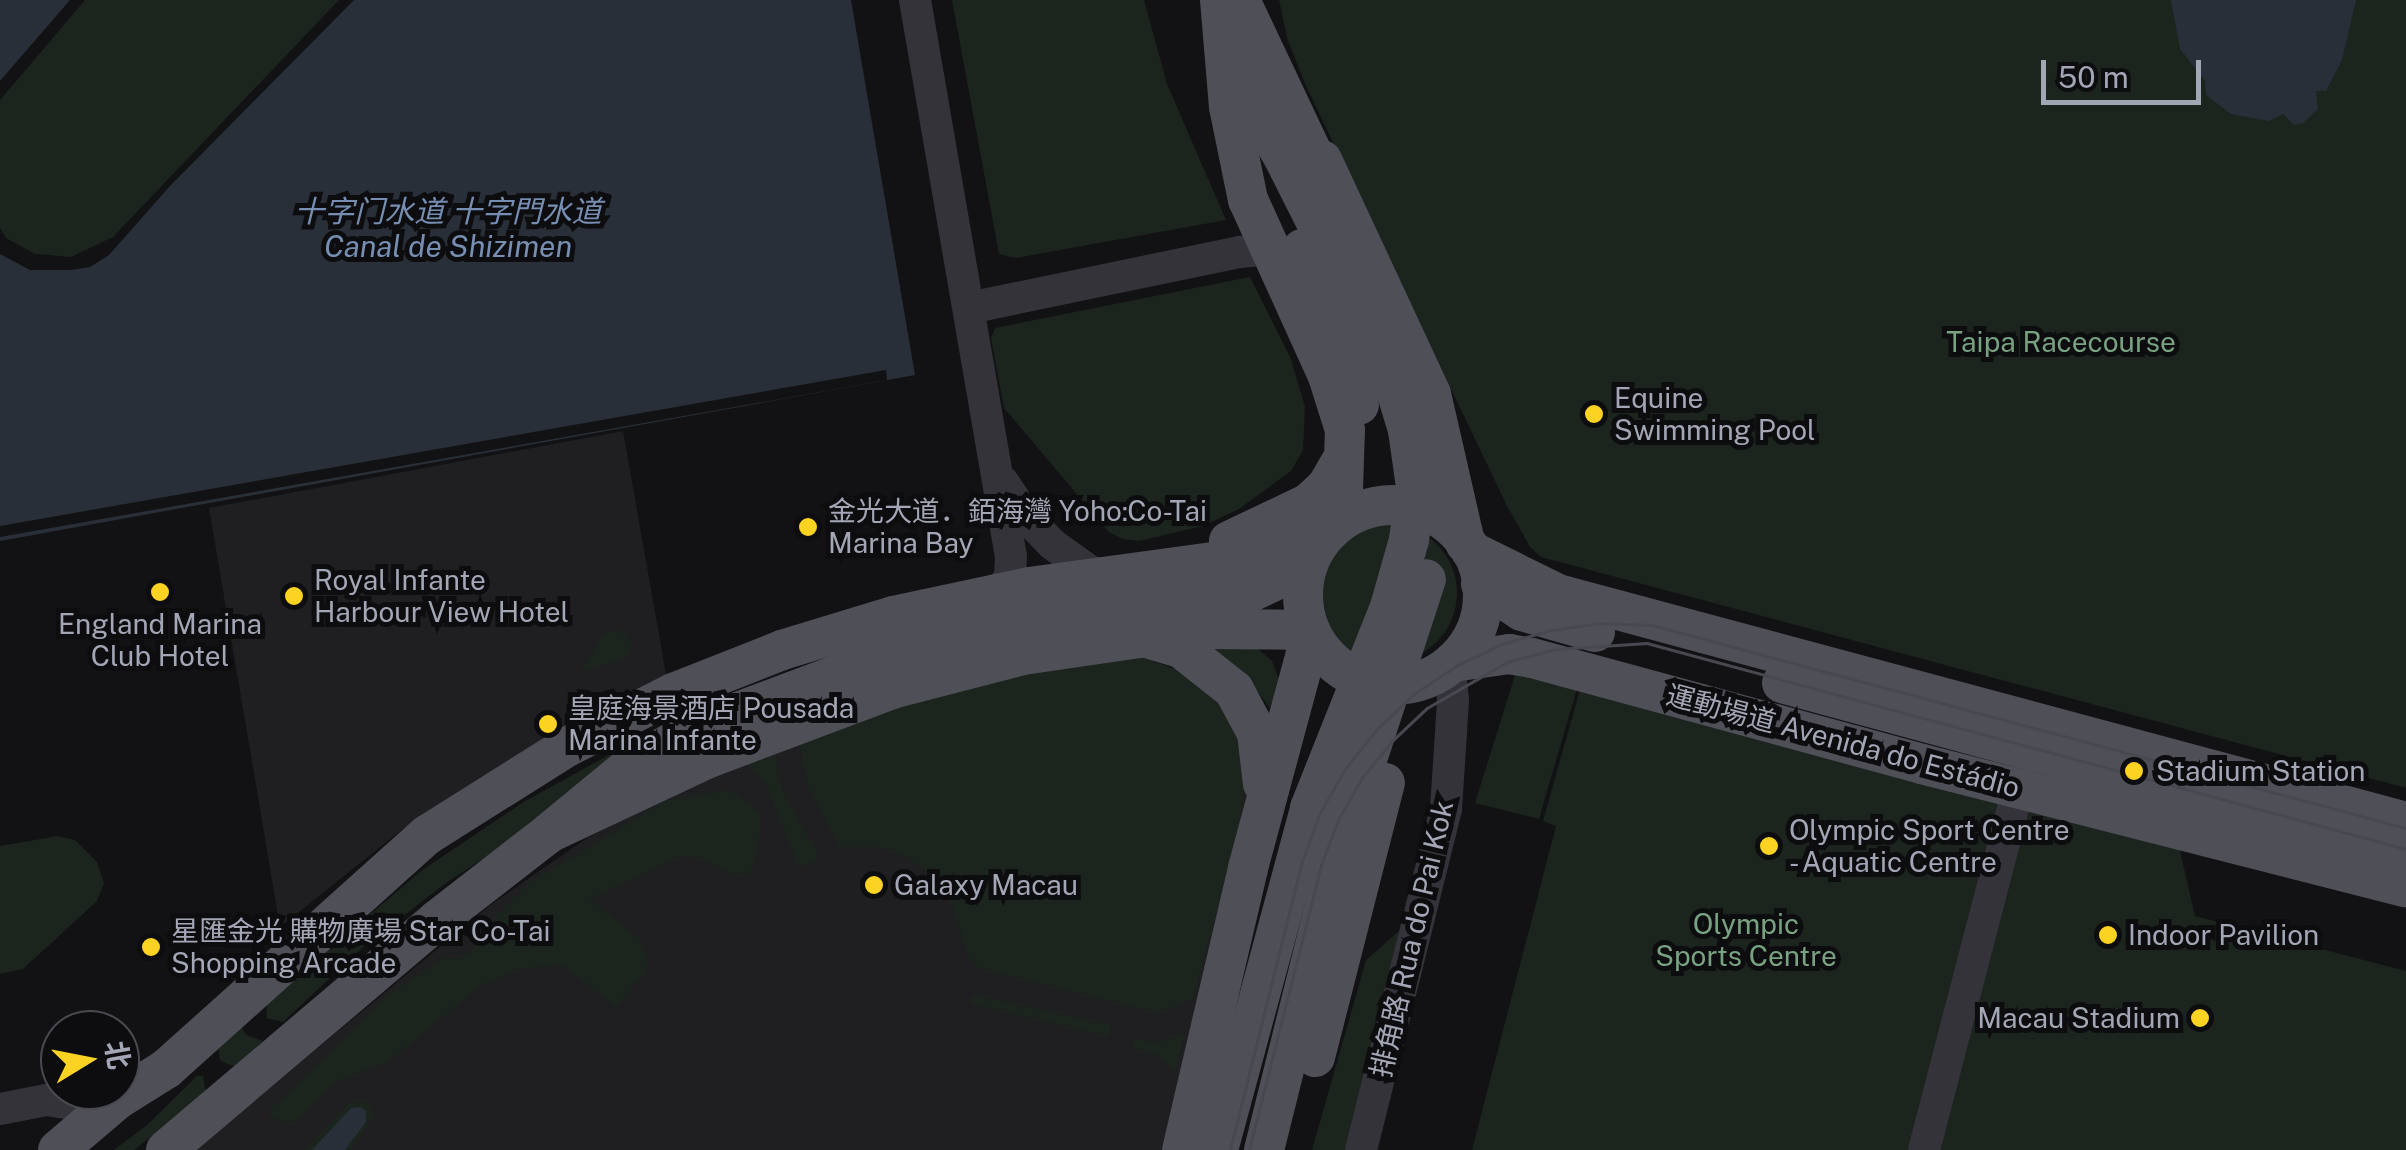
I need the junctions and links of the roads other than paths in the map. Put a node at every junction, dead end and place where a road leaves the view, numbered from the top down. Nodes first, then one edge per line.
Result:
1 (915, 0) edge
2 (1205, 0) edge
3 (1220, 0) edge
4 (1240, 0) edge
5 (1257, 0) edge
6 (1319, 286) junction
7 (969, 308) junction
8 (1341, 335) junction
9 (996, 469) junction
10 (1334, 527) junction
11 (1472, 559) junction
12 (1189, 566) junction
13 (1125, 573) junction
14 (997, 593) junction
15 (1201, 629) junction
16 (1311, 632) junction
17 (1135, 636) junction
18 (1441, 670) junction
19 (2016, 747) junction
20 (2018, 788) junction
21 (1259, 825) junction
22 (550, 833) junction
23 (2399, 836) edge
24 (2406, 887) edge
25 (248, 995) junction
26 (303, 1036) junction
27 (166, 1069) junction
28 (140, 1085) edge
29 (233, 1094) junction
30 (40, 1101) edge
31 (4, 1108) edge
32 (105, 1110) edge
33 (46, 1150) edge
34 (58, 1150) edge
35 (166, 1150) edge
36 (1182, 1150) edge
37 (1218, 1150) edge
38 (1264, 1150) edge
39 (1291, 1150) edge
40 (1361, 1150) edge
41 (1924, 1150) edge

1 - 7 street
2 - 6 main road
2 - 37 main road
3 - 22 main road
4 - 38 main road
5 - 11 main road
6 - 7 street
6 - 8 main road
7 - 9 street
8 - 10 main road
8 - 13 main road
9 - 13 street
9 - 14 street
10 - 11 main road
10 - 12 main road
10 - 16 main road
11 - 18 main road
11 - 19 main road, 運動場道 Avenida do Estádio
11 - 23 main road, 運動場道 Avenida do Estádio
12 - 13 main road
12 - 15 main road
13 - 14 main road
14 - 25 main road
15 - 16 main road
15 - 17 main road
16 - 18 main road
16 - 21 main road
17 - 21 main road
17 - 22 main road
18 - 20 main road, 運動場道 Avenida do Estádio
18 - 39 main road
18 - 40 street, 排角路 Rua do Pai Kok
19 - 20 main road
19 - 23 main road, 運動場道 Avenida do Estádio
20 - 24 main road, 運動場道 Avenida do Estádio
20 - 41 street
21 - 36 main road
22 - 26 main road
25 - 26 main road
25 - 27 main road
26 - 29 main road
27 - 28 main road
27 - 29 main road
29 - 35 main road
30 - 31 street
31 - 33 street
32 - 34 main road

